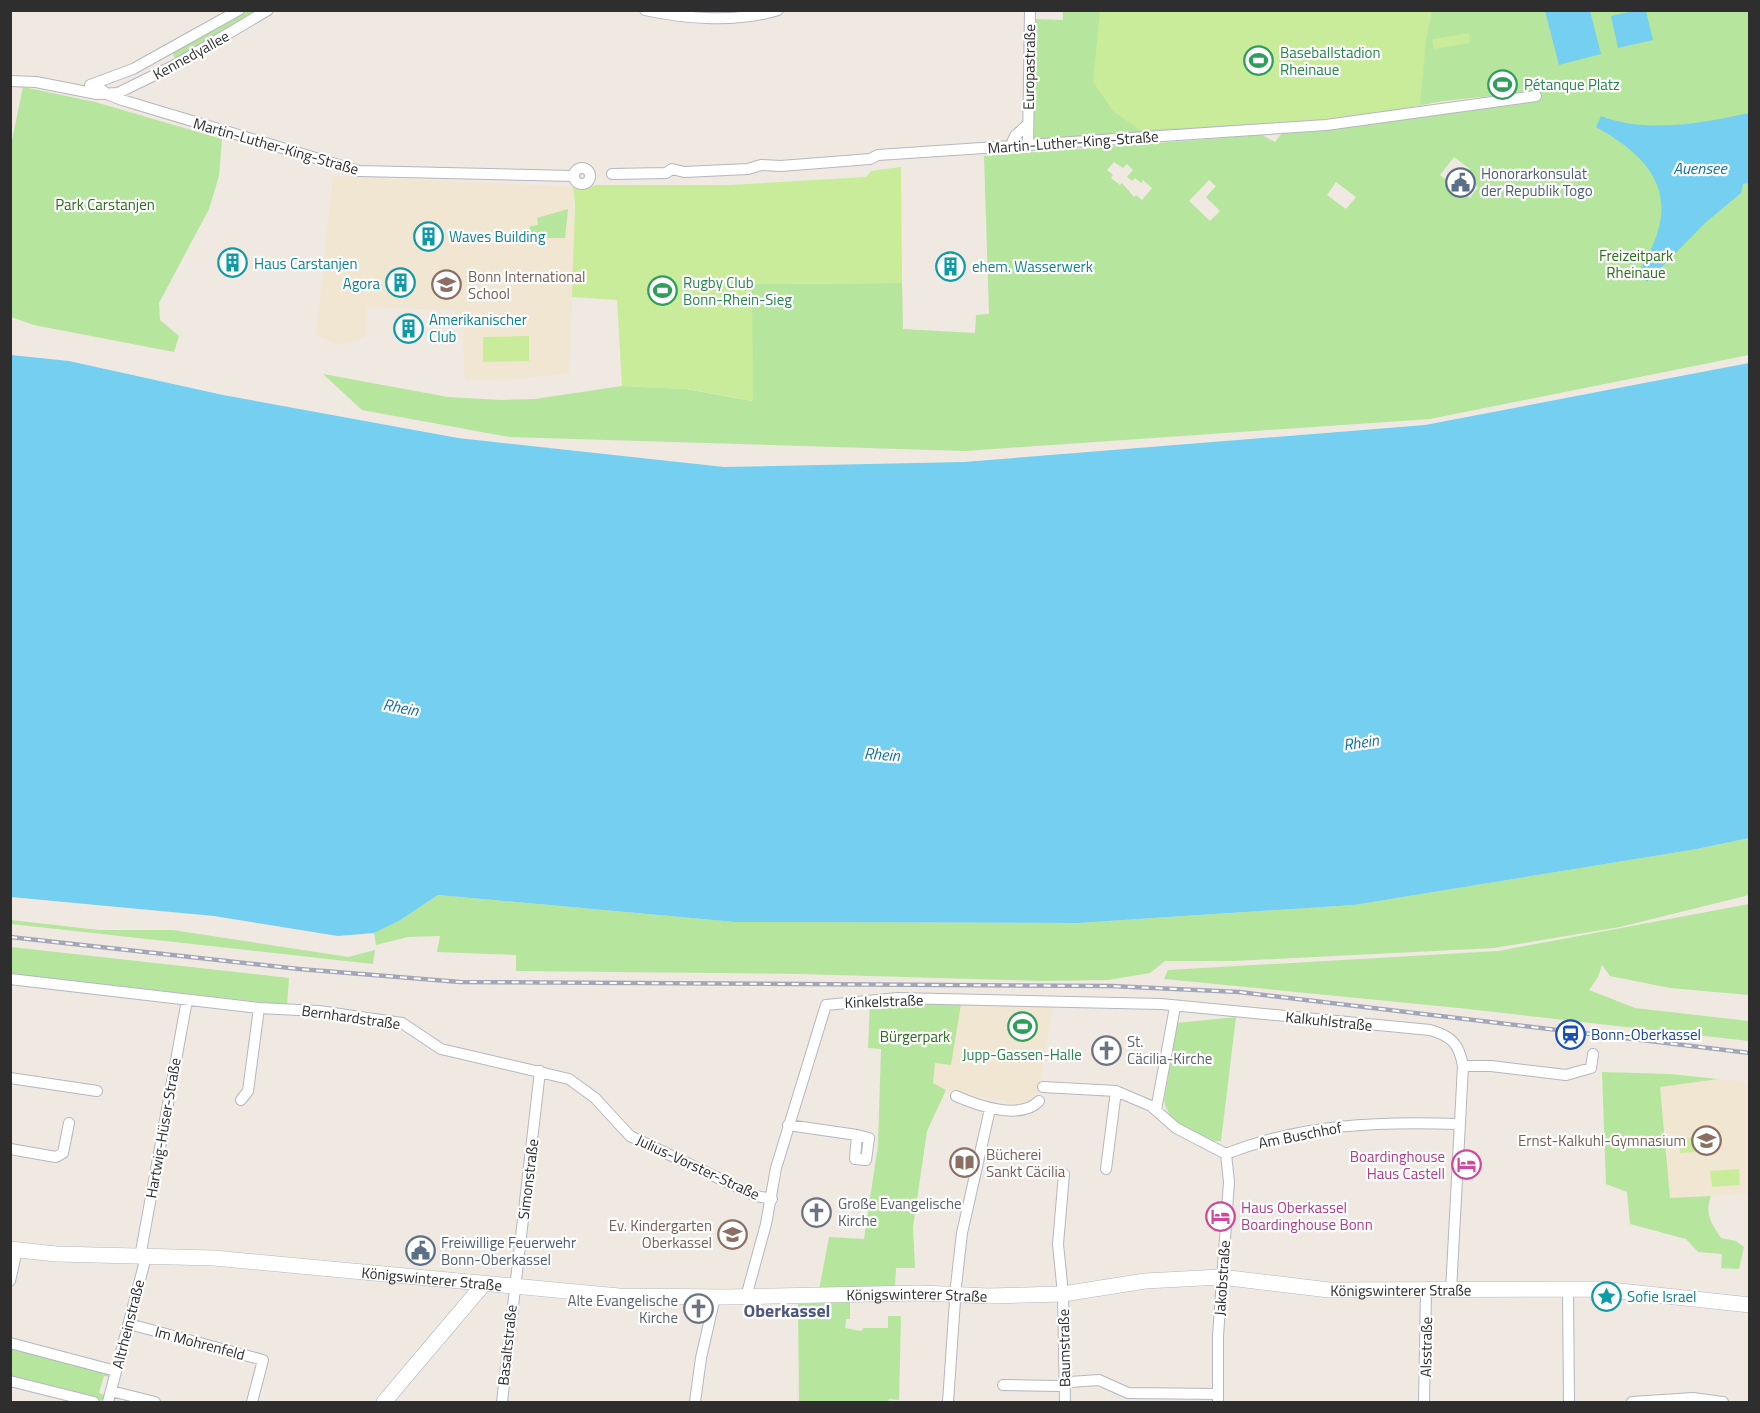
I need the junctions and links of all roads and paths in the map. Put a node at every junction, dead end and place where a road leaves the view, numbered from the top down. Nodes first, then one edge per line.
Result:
1 (239, 10) edge
2 (268, 10) edge
3 (645, 10) edge
4 (778, 10) edge
5 (1030, 10) edge
6 (111, 79) junction
7 (10, 81) edge
8 (94, 84) junction
9 (63, 86) junction
10 (110, 94) junction
11 (1536, 96) dead end
12 (1028, 124) junction
13 (1028, 146) junction
14 (1010, 147) junction
15 (612, 174) dead end
16 (573, 176) dead end
17 (10, 979) edge
18 (187, 1000) junction
19 (1175, 1007) junction
20 (260, 1008) junction
21 (1593, 1054) dead end
22 (1463, 1066) junction
23 (540, 1071) junction
24 (10, 1078) edge
25 (1043, 1087) dead end
26 (97, 1091) dead end
27 (1116, 1091) junction
28 (956, 1096) dead end
29 (241, 1100) dead end
30 (1039, 1101) dead end
31 (990, 1109) junction
32 (1156, 1110) junction
33 (69, 1124) dead end
34 (788, 1125) junction
35 (1459, 1125) junction
36 (857, 1135) dead end
37 (10, 1149) edge
38 (1226, 1154) junction
39 (1106, 1169) dead end
40 (1064, 1174) dead end
41 (772, 1199) junction
42 (14, 1250) edge
43 (143, 1257) junction
44 (1221, 1277) junction
45 (10, 1281) edge
46 (483, 1285) junction
47 (514, 1287) junction
48 (1568, 1288) junction
49 (1451, 1291) junction
50 (1426, 1292) junction
51 (1063, 1294) junction
52 (955, 1295) junction
53 (715, 1297) junction
54 (746, 1297) junction
55 (1749, 1305) edge
56 (129, 1324) junction
57 (10, 1343) edge
58 (116, 1371) junction
59 (10, 1381) edge
60 (1065, 1383) junction
61 (1003, 1384) dead end
62 (111, 1390) junction
63 (1218, 1398) edge
64 (94, 1402) edge
65 (108, 1402) edge
66 (155, 1402) edge
67 (252, 1402) edge
68 (384, 1402) edge
69 (502, 1402) edge
70 (695, 1402) edge
71 (948, 1402) edge
72 (1065, 1402) edge
73 (1424, 1402) edge
74 (1569, 1402) edge
75 (1632, 1402) edge
76 (1723, 1402) edge

1 - 6 street, Kennedyallee
2 - 10 street, Kennedyallee
3 - 4 street
5 - 12 street, Europastraße
6 - 8 street, Kennedyallee
6 - 10 street
7 - 9 street
8 - 9 street, Kennedyallee
8 - 10 street, Martin-Luther-King-Straße
9 - 10 street
10 - 16 street, Martin-Luther-King-Straße
11 - 13 street, Martin-Luther-King-Straße
12 - 13 street, Europastraße
12 - 14 street, Europastraße
13 - 14 street, Martin-Luther-King-Straße
14 - 15 street, Martin-Luther-King-Straße
17 - 18 street, Bernhardstraße
18 - 20 street, Bernhardstraße
18 - 43 street, Hartwig-Hüser-Straße
19 - 22 street, Kalkuhlstraße
19 - 32 street
19 - 34 street, Kinkelstraße
20 - 23 street, Bernhardstraße
20 - 29 street
21 - 22 street
22 - 35 street, Kalkuhlstraße
23 - 41 street, Julius-Vorster-Straße
23 - 47 street, Simonstraße
24 - 26 street
25 - 27 street
27 - 32 street
27 - 39 street
28 - 31 street
30 - 31 street
31 - 52 street
32 - 38 street
33 - 37 street
34 - 36 street
34 - 41 street, Kinkelstraße
35 - 38 street, Am Buschhof
35 - 49 street, Kalkuhlstraße
38 - 44 street, Jakobstraße
40 - 51 street, Baumstraße
41 - 54 street, Kinkelstraße
42 - 43 main road, Königswinterer Straße
42 - 45 street
43 - 46 main road, Königswinterer Straße
43 - 56 street, Altrheinstraße
44 - 50 main road, Königswinterer Straße
44 - 51 main road, Königswinterer Straße
44 - 63 street, Jakobstraße
46 - 47 main road, Königswinterer Straße
46 - 68 main road
47 - 53 main road, Königswinterer Straße
47 - 69 street, Basaltstraße
48 - 49 main road, Königswinterer Straße
48 - 55 main road, Königswinterer Straße
48 - 74 street
49 - 50 main road, Königswinterer Straße
50 - 73 street, Alsstraße
51 - 52 main road, Königswinterer Straße
51 - 60 street, Baumstraße
52 - 54 main road, Königswinterer Straße
52 - 71 street
53 - 54 main road, Königswinterer Straße
53 - 70 street
56 - 58 street, Altrheinstraße
56 - 67 street, Im Mohrenfeld
57 - 58 street
58 - 62 street, Altrheinstraße
59 - 64 street
60 - 61 street
60 - 63 street
60 - 72 street, Baumstraße
62 - 65 street, Altrheinstraße
62 - 66 street
75 - 76 street

